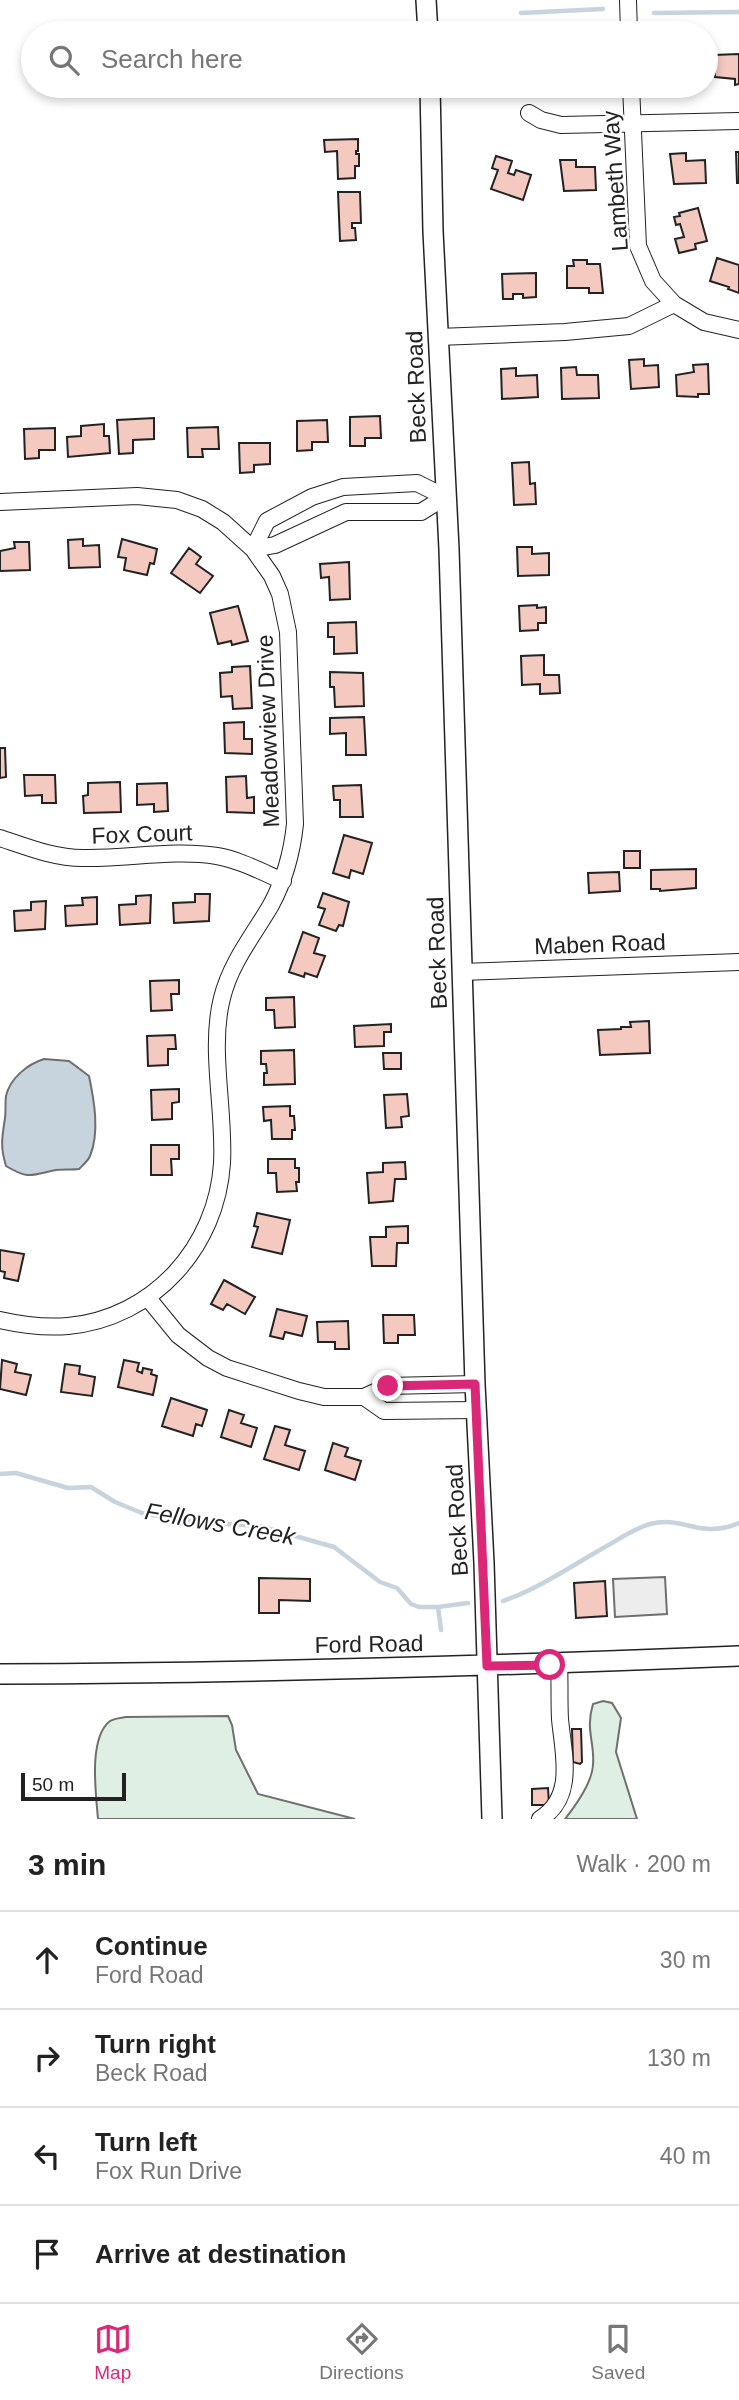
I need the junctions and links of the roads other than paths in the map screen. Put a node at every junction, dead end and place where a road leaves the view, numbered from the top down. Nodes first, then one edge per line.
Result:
1 (426, 0) edge
2 (628, 0) edge
3 (427, 21) edge
4 (629, 21) edge
5 (430, 98) edge
6 (631, 98) edge
7 (529, 113) dead end
8 (739, 121) edge
9 (632, 124) junction
10 (674, 304) junction
11 (739, 330) edge
12 (438, 337) junction
13 (343, 486) junction
14 (445, 497) junction
15 (0, 502) edge
16 (346, 512) junction
17 (253, 549) junction
18 (0, 838) edge
19 (283, 881) junction
20 (739, 962) edge
21 (462, 972) junction
22 (147, 1297) junction
23 (0, 1320) edge
24 (475, 1384) junction
25 (364, 1397) junction
26 (476, 1410) junction
27 (739, 1656) edge
28 (559, 1664) junction
29 (487, 1666) junction
30 (0, 1674) edge
31 (492, 1819) edge
32 (540, 1819) edge

1 - 3 main road
2 - 4 street
5 - 12 main road, Beck Road
6 - 9 street, Lambeth Way
7 - 9 street
8 - 9 street
9 - 10 street, Lambeth Way
10 - 11 street, Lambeth Way
10 - 12 street
12 - 14 main road, Beck Road
13 - 14 street
13 - 16 street
13 - 17 street
14 - 16 street
14 - 21 main road, Beck Road
15 - 17 street, Meadowview Drive
16 - 17 street
17 - 19 street, Meadowview Drive
18 - 19 street, Fox Court
19 - 22 street, Meadowview Drive
20 - 21 street, Maben Road
21 - 24 main road, Beck Road
22 - 23 street, Meadowview Drive
22 - 25 street
24 - 25 street
24 - 26 main road, Beck Road
25 - 26 street
26 - 29 main road, Beck Road
27 - 28 main road, Ford Road
28 - 29 main road, Ford Road
28 - 32 street
29 - 30 main road, Ford Road
29 - 31 main road, Beck Road

